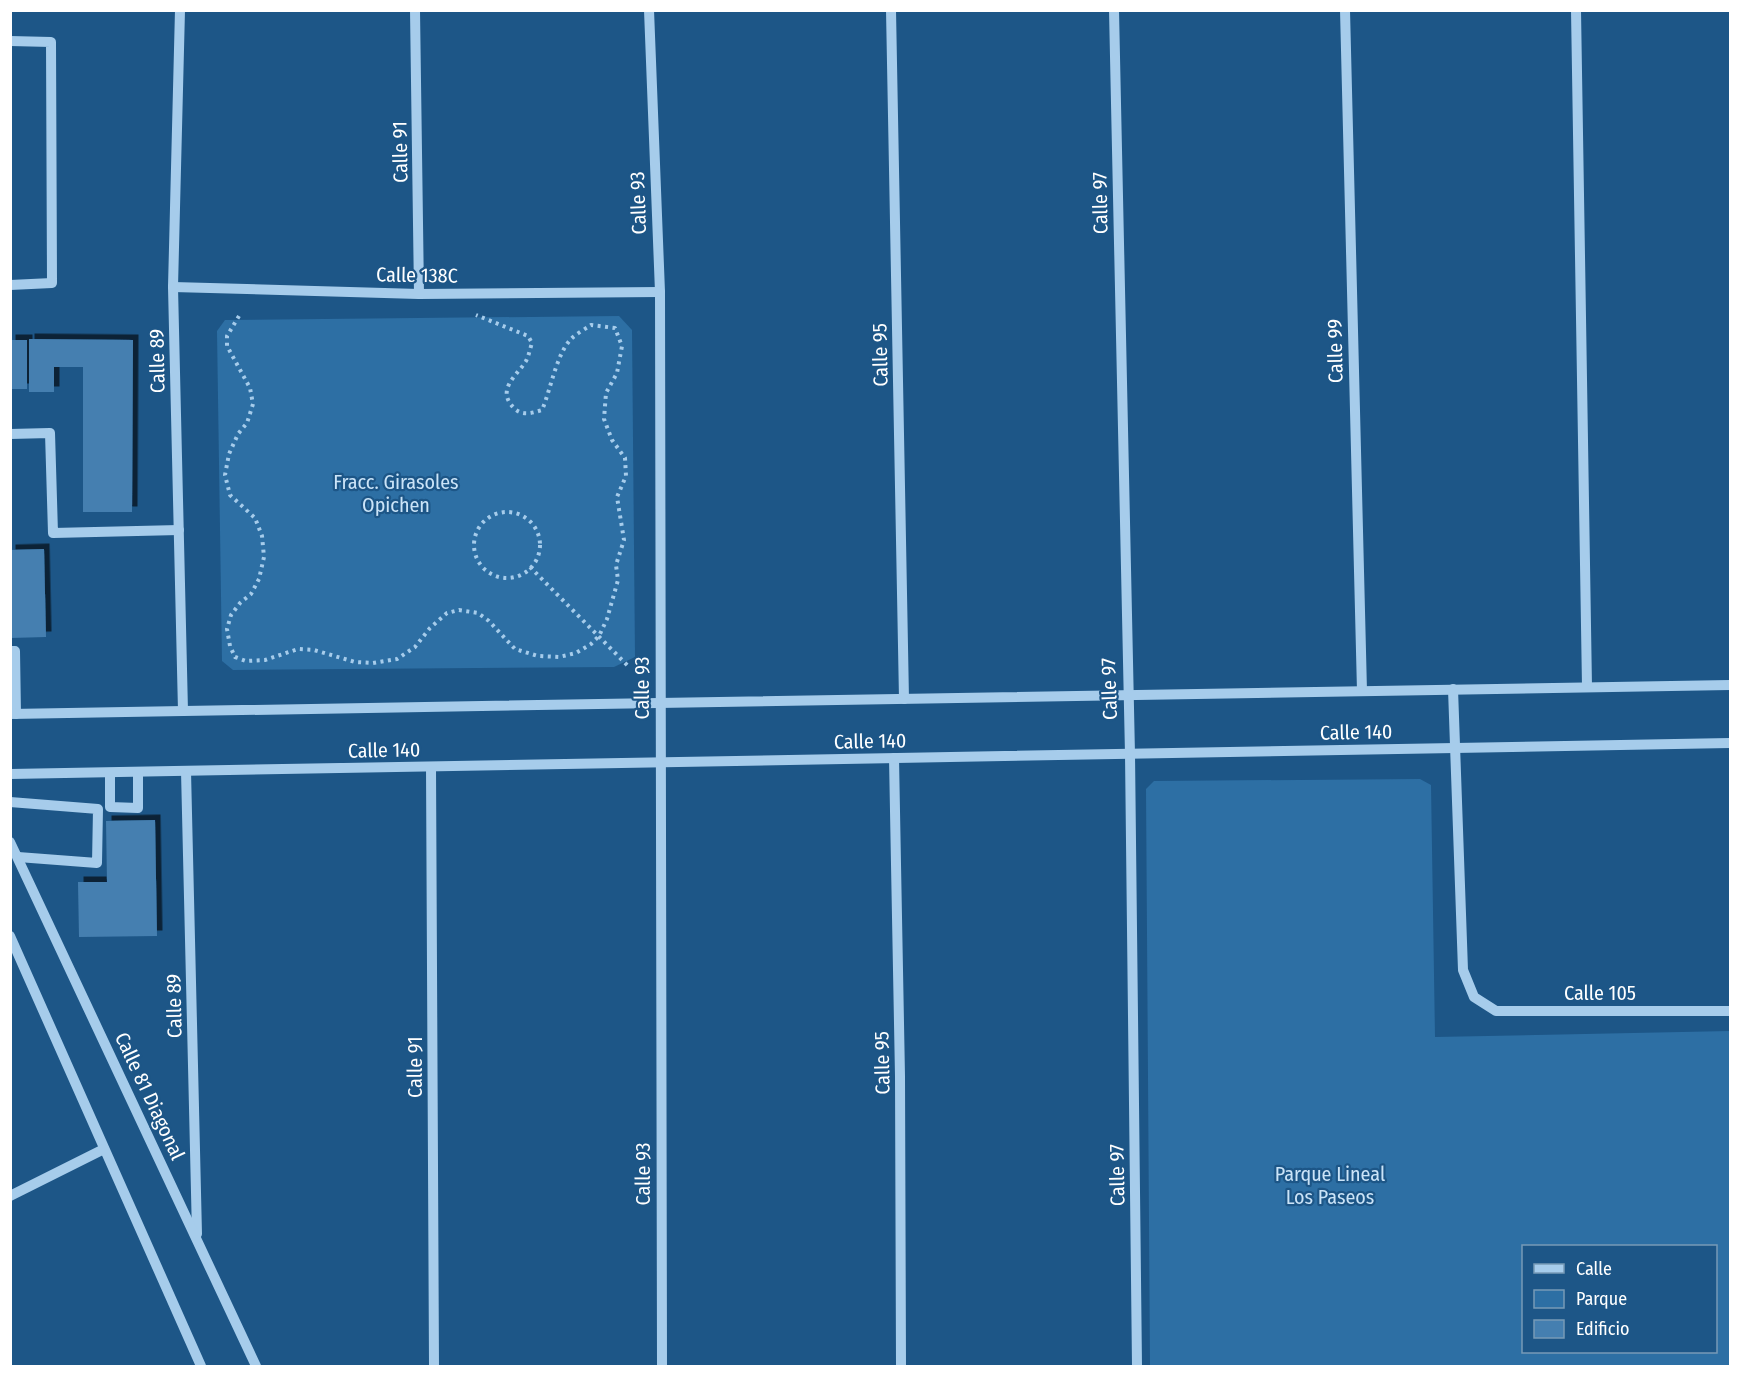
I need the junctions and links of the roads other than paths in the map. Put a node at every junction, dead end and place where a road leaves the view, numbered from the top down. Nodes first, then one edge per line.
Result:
1 (180, 10) edge
2 (415, 10) edge
3 (649, 10) edge
4 (891, 10) edge
5 (1114, 10) edge
6 (1345, 10) edge
7 (1576, 10) edge
8 (10, 41) edge
9 (10, 285) edge
10 (173, 287) junction
11 (660, 292) junction
12 (420, 294) junction
13 (10, 434) edge
14 (179, 530) junction
15 (10, 651) edge
16 (1731, 685) edge
17 (1587, 687) junction
18 (1453, 689) junction
19 (1362, 691) junction
20 (1127, 695) junction
21 (904, 699) junction
22 (661, 702) junction
23 (183, 711) junction
24 (13, 714) edge
25 (1731, 743) edge
26 (1454, 748) junction
27 (1130, 754) junction
28 (894, 759) junction
29 (661, 762) junction
30 (431, 767) junction
31 (186, 771) junction
32 (138, 772) junction
33 (110, 773) junction
34 (10, 774) edge
35 (10, 802) edge
36 (10, 842) edge
37 (18, 857) junction
38 (10, 936) edge
39 (1731, 1011) edge
40 (104, 1149) junction
41 (10, 1196) edge
42 (197, 1240) junction
43 (201, 1366) edge
44 (256, 1366) edge
45 (434, 1366) edge
46 (662, 1366) edge
47 (901, 1366) edge
48 (1137, 1366) edge

1 - 10 street, Calle 89
2 - 12 street, Calle 91
3 - 11 street, Calle 93
4 - 21 street, Calle 95
5 - 20 street, Calle 97
6 - 19 street, Calle 99
7 - 17 street
8 - 9 street
10 - 12 street, Calle 138C
10 - 14 street, Calle 89
11 - 12 street, Calle 138C
11 - 22 street, Calle 93
13 - 14 street
14 - 23 street, Calle 89
15 - 24 street
16 - 17 street, Calle 140
17 - 18 street, Calle 140
18 - 19 street, Calle 140
18 - 26 street
19 - 20 street, Calle 140
20 - 21 street, Calle 140
20 - 27 street, Calle 97
21 - 22 street, Calle 140
22 - 23 street, Calle 140
22 - 29 street, Calle 93
23 - 24 street, Calle 140
25 - 26 street, Calle 140
26 - 27 street, Calle 140
26 - 39 street, Calle 105
27 - 28 street, Calle 140
27 - 48 street, Calle 97
28 - 29 street, Calle 140
28 - 47 street, Calle 95
29 - 30 street, Calle 140
29 - 46 street, Calle 93
30 - 31 street, Calle 140
30 - 45 street, Calle 91
31 - 32 street, Calle 140
31 - 42 street, Calle 89
32 - 33 street, Calle 140
32 - 33 street
33 - 34 street, Calle 140
35 - 37 street
36 - 37 street, Calle 81 Diagonal
37 - 42 street, Calle 81 Diagonal
38 - 40 street
40 - 41 street
40 - 43 street
42 - 44 street, Calle 81 Diagonal

